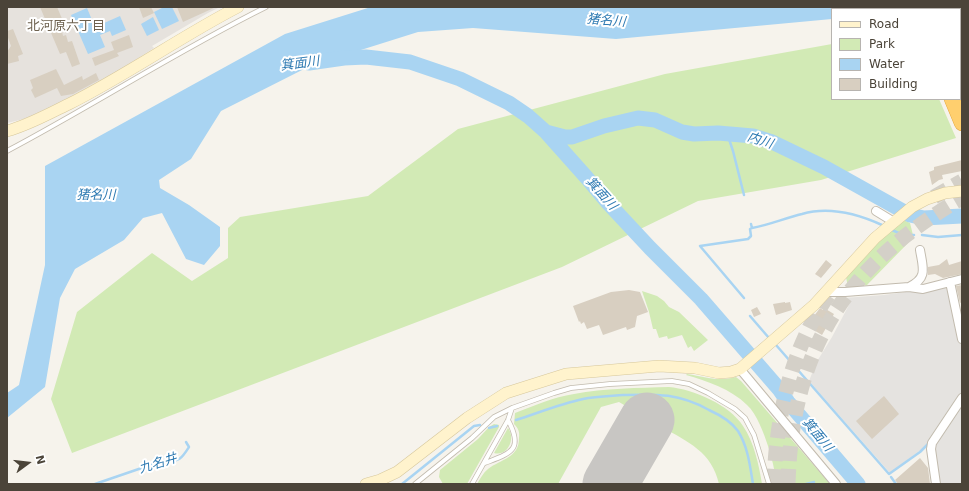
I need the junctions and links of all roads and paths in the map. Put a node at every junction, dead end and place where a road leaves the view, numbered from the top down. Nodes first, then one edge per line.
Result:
1 (238, 7) edge
2 (266, 7) edge
3 (952, 100) edge
4 (962, 123) edge
5 (7, 131) edge
6 (7, 151) edge
7 (962, 191) edge
8 (876, 211) dead end
9 (896, 220) junction
10 (920, 250) dead end
11 (962, 279) edge
12 (950, 282) junction
13 (909, 287) junction
14 (827, 292) junction
15 (962, 339) edge
16 (741, 369) junction
17 (962, 398) edge
18 (512, 408) junction
19 (508, 420) junction
20 (485, 463) junction
21 (366, 484) edge
22 (415, 484) edge
23 (472, 484) edge
24 (769, 484) edge
25 (836, 484) edge
26 (936, 484) edge

1 - 5 street
2 - 6 lane
3 - 4 highway
7 - 9 street
8 - 9 street
9 - 14 street
10 - 13 street
11 - 12 street
12 - 13 street
12 - 15 street
13 - 14 street
14 - 16 street
16 - 21 street
16 - 25 street
17 - 26 street
18 - 19 lane
18 - 22 lane
18 - 24 lane
19 - 20 lane
19 - 20 lane
20 - 23 lane

